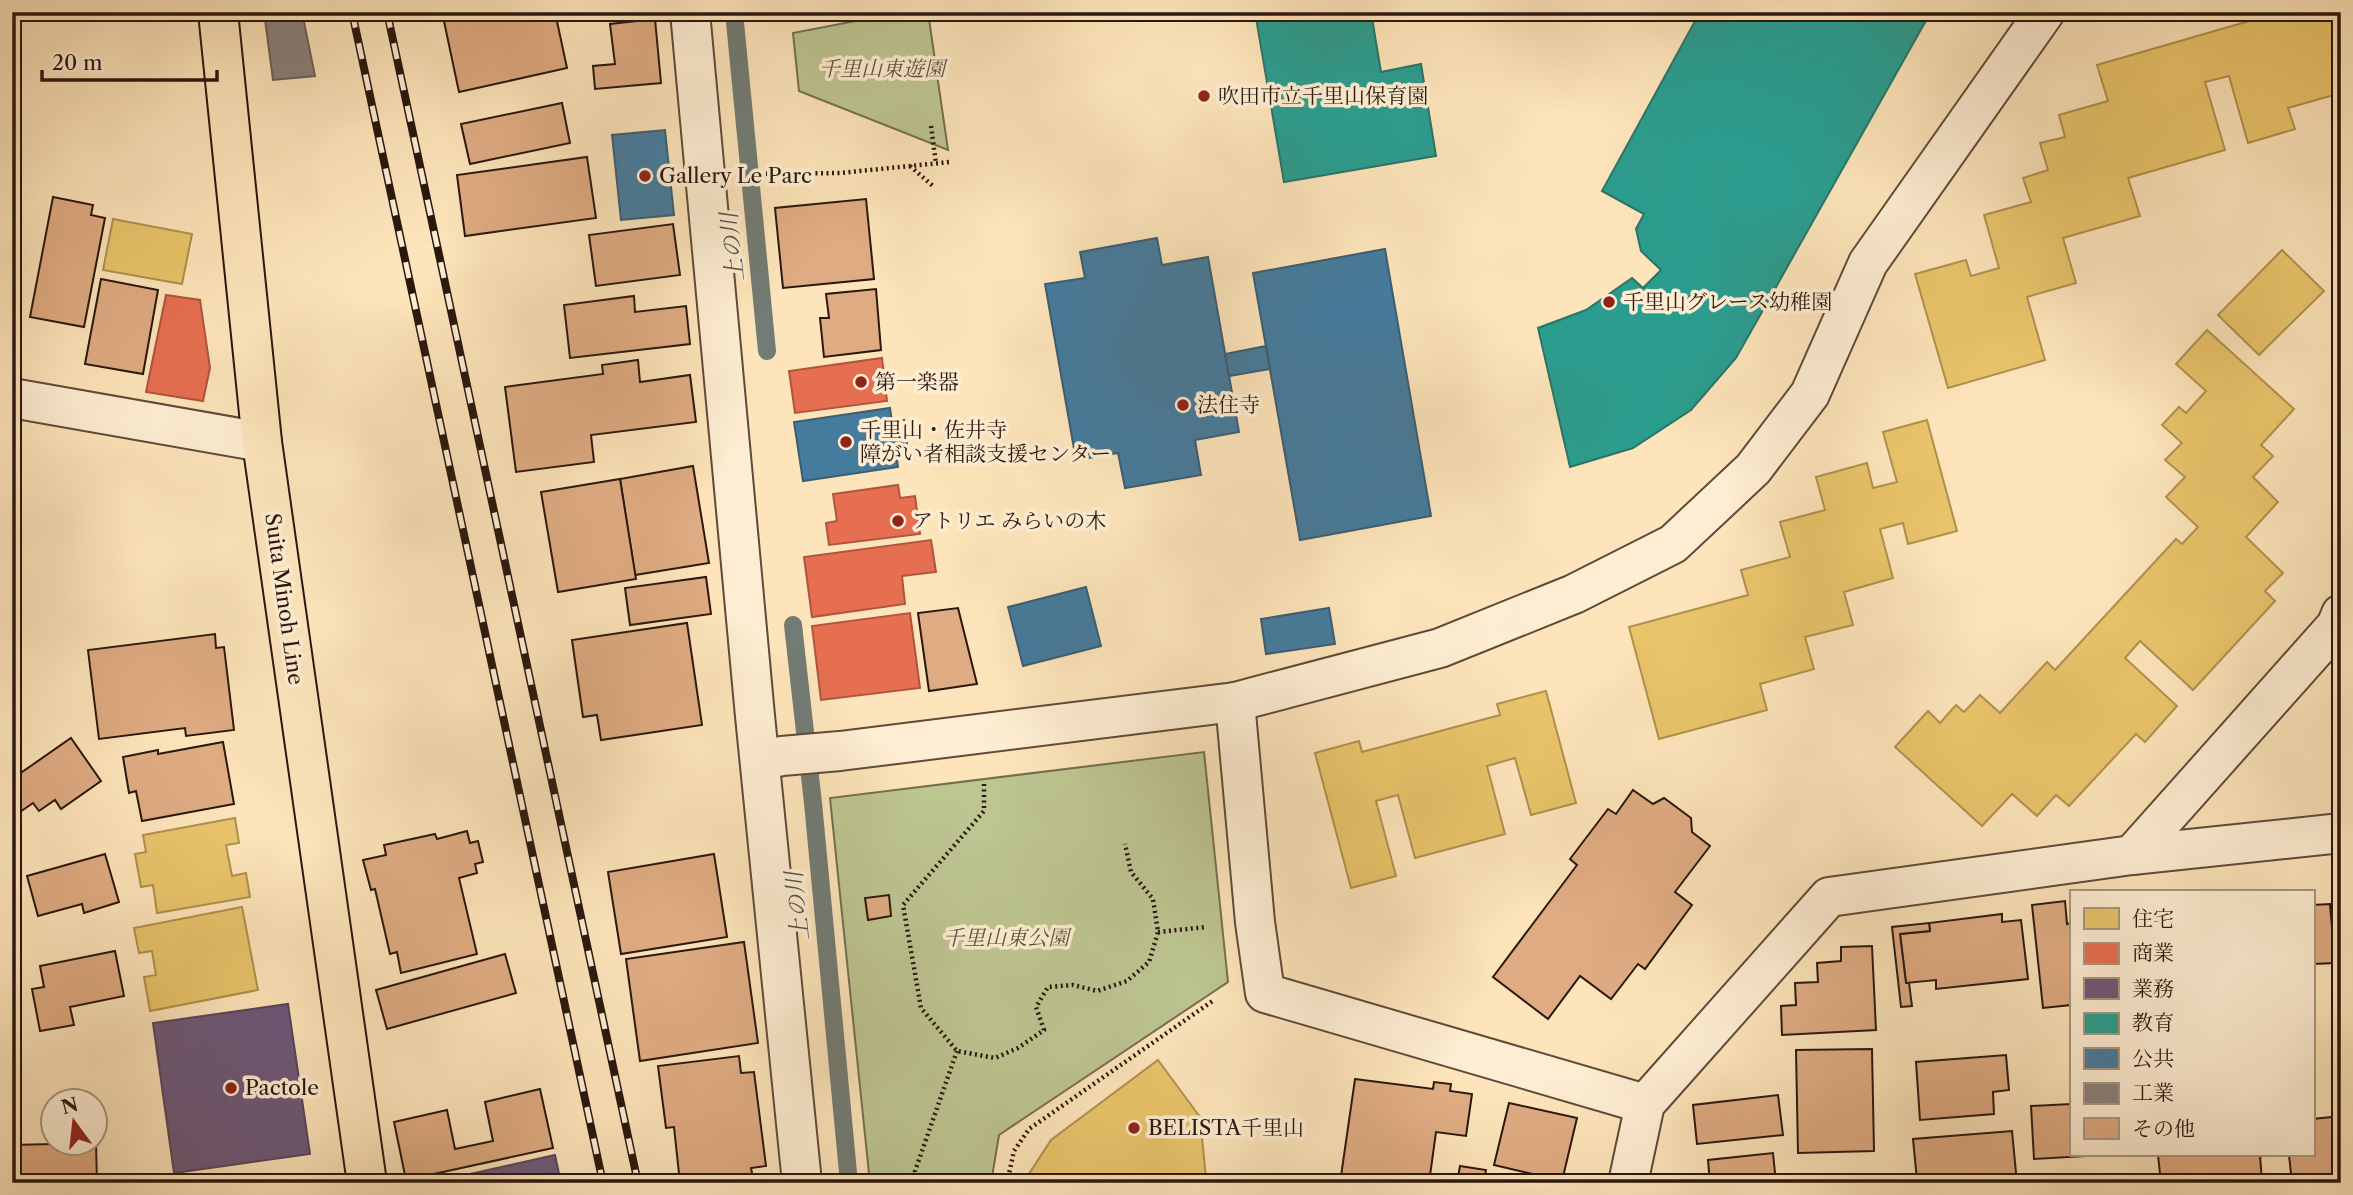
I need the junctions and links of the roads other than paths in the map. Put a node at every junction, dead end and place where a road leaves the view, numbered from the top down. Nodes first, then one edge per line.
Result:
1 (218, 12) edge
2 (690, 12) edge
3 (2045, 12) edge
4 (12, 398) edge
5 (262, 442) junction
6 (2341, 614) edge
7 (1235, 702) junction
8 (771, 758) junction
9 (2341, 833) edge
10 (2132, 855) junction
11 (1645, 1104) junction
12 (367, 1183) edge
13 (802, 1183) edge
14 (1628, 1183) edge

1 - 5 main road, Suita Minoh Line
2 - 8 street
3 - 7 street
4 - 5 street
5 - 12 main road, Suita Minoh Line
6 - 10 street
7 - 8 street
7 - 11 street
8 - 13 street
9 - 10 street
10 - 11 street
11 - 14 street

